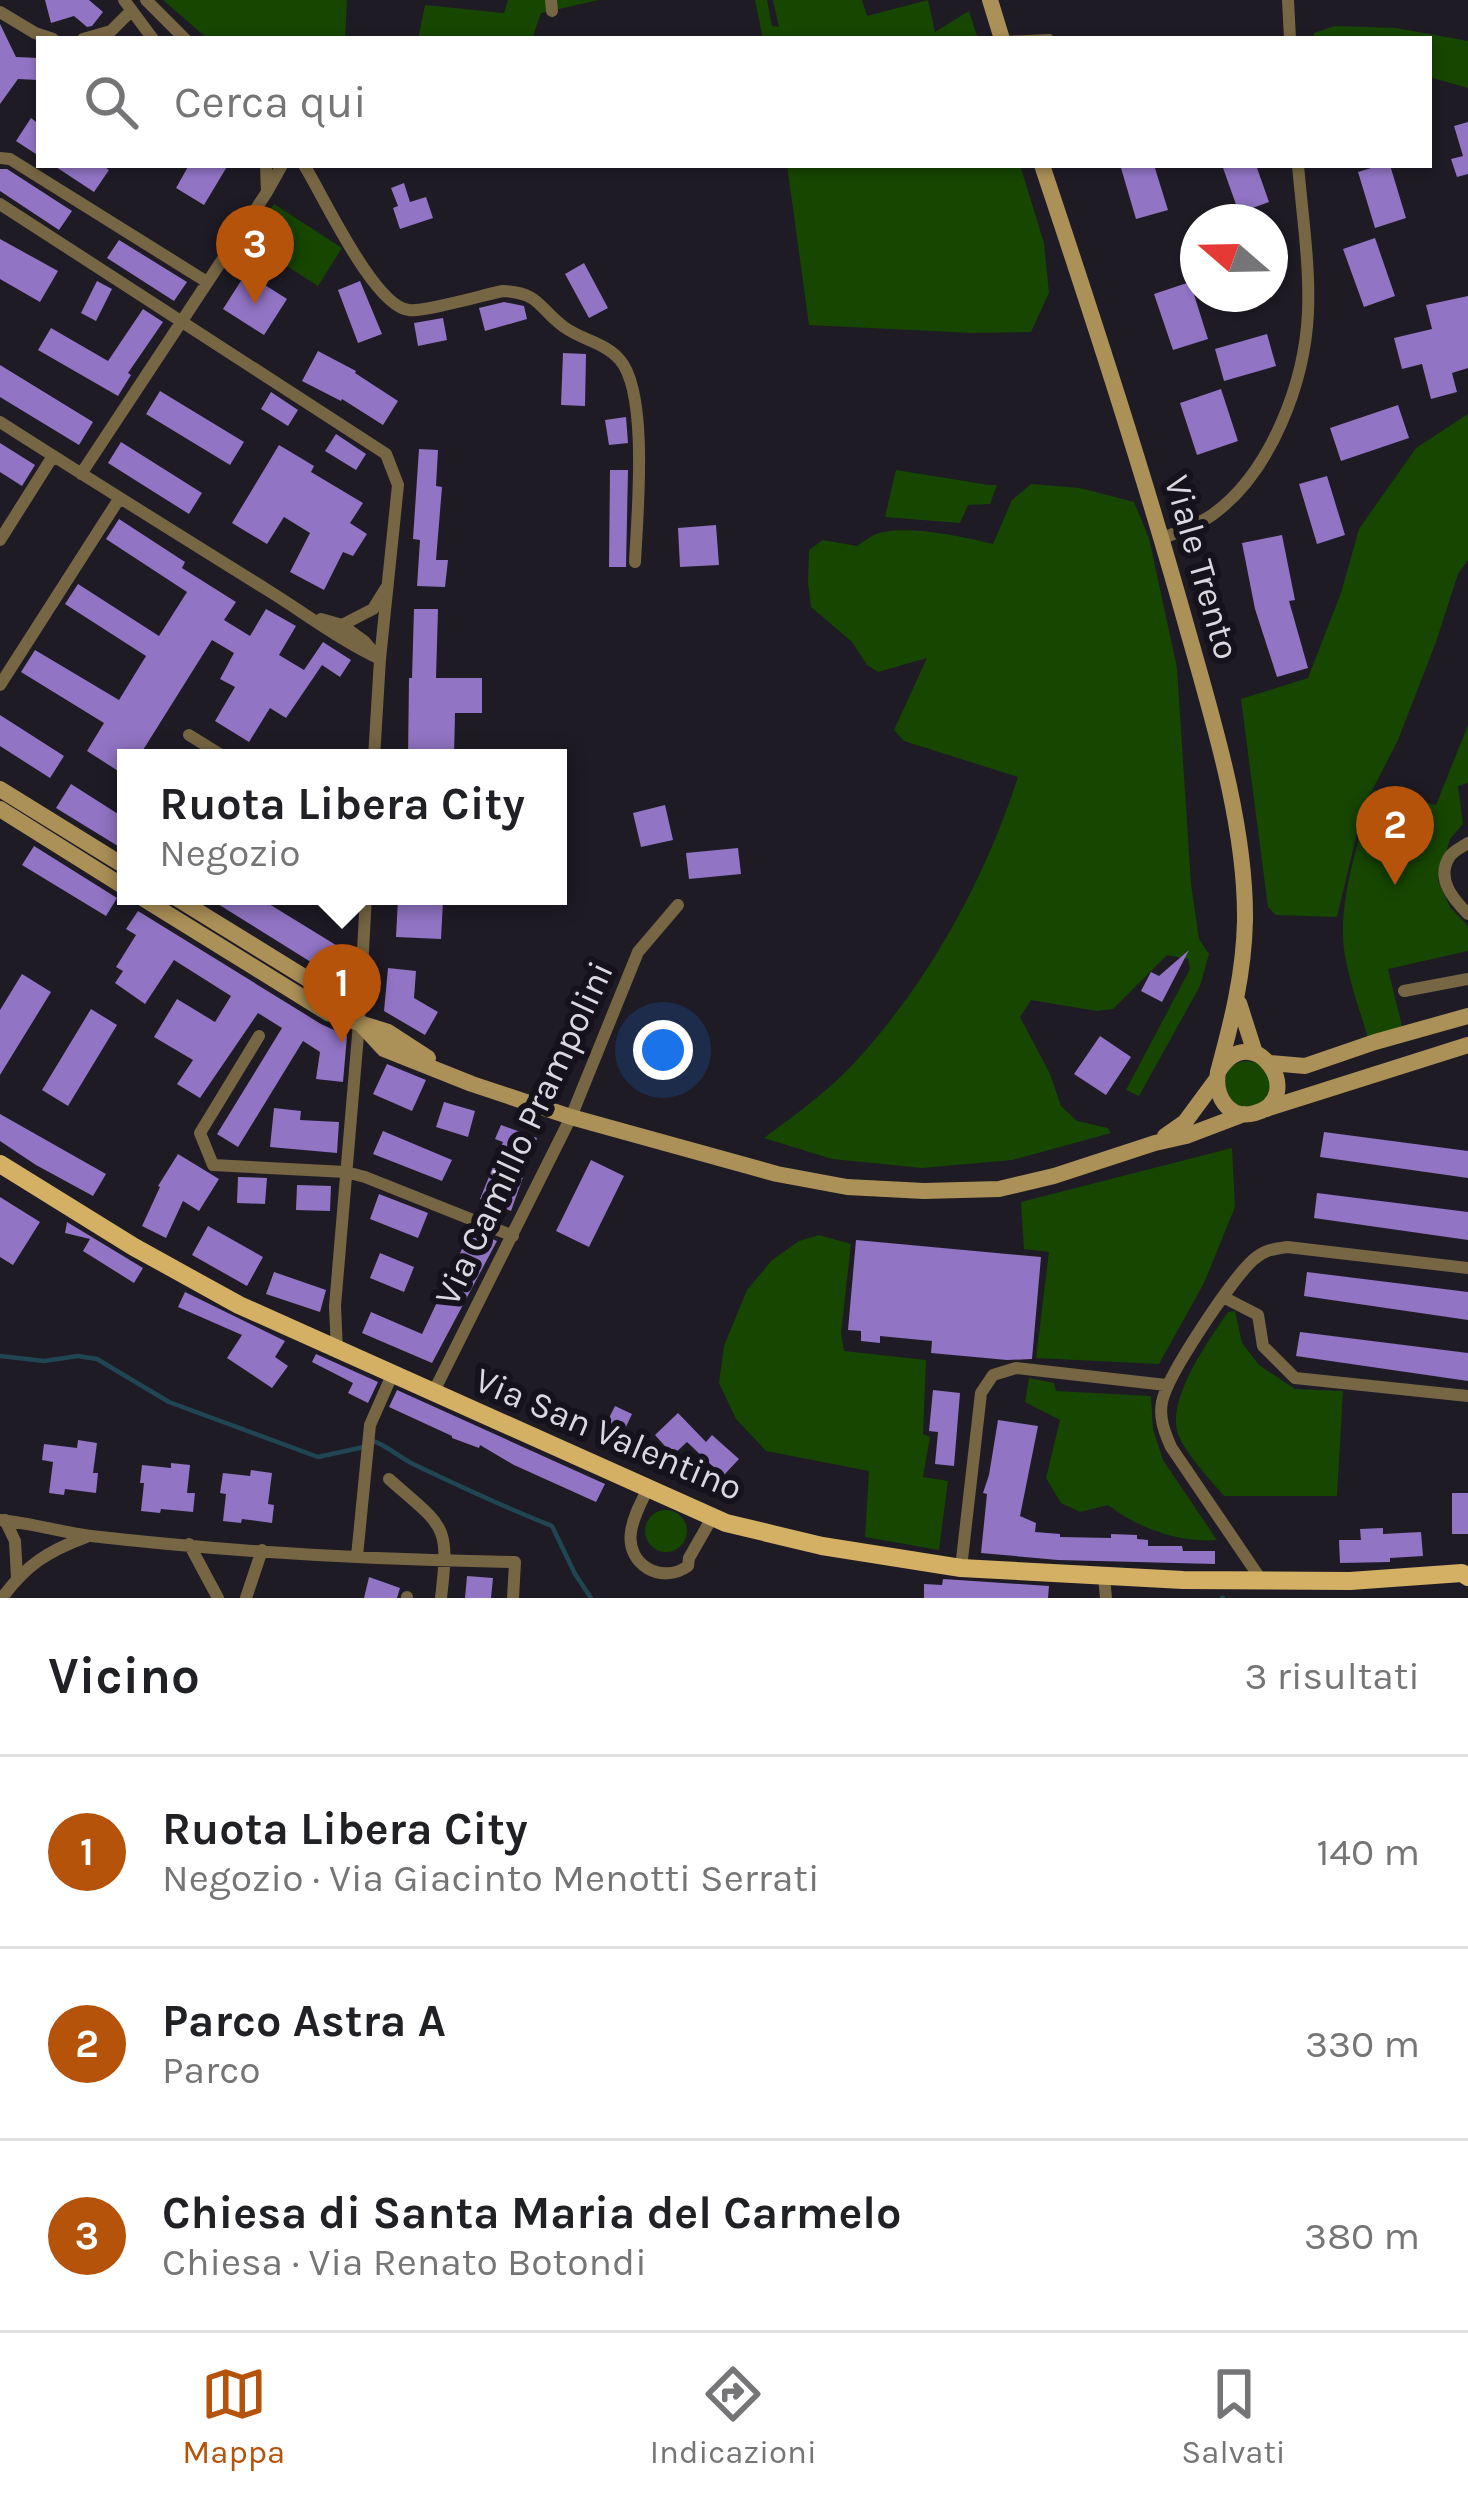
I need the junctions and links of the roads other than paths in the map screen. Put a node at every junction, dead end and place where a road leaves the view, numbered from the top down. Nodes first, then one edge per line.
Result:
1 (146, 0) edge
2 (989, 0) edge
3 (1288, 0) edge
4 (128, 6) edge
5 (0, 12) edge
6 (44, 36) edge
7 (94, 36) edge
8 (151, 36) edge
9 (182, 36) edge
10 (1001, 36) edge
11 (1290, 36) edge
12 (0, 158) edge
13 (266, 168) edge
14 (280, 168) edge
15 (306, 168) edge
16 (1043, 168) edge
17 (1298, 168) edge
18 (267, 192) junction
19 (0, 204) edge
20 (207, 282) junction
21 (181, 322) junction
22 (0, 422) edge
23 (53, 456) junction
24 (81, 474) junction
25 (119, 499) junction
26 (1162, 539) junction
27 (0, 540) edge
28 (635, 562) dead end
29 (389, 582) junction
30 (309, 614) junction
31 (342, 626) junction
32 (380, 659) junction
33 (0, 685) edge
34 (189, 735) dead end
35 (212, 749) edge
36 (375, 749) edge
37 (0, 789) edge
38 (0, 809) edge
39 (1468, 843) edge
40 (117, 861) edge
41 (117, 882) edge
42 (154, 905) edge
43 (188, 905) edge
44 (365, 905) edge
45 (678, 905) dead end
46 (1468, 914) edge
47 (1468, 979) edge
48 (1404, 992) dead end
49 (1238, 998) junction
50 (1468, 1016) edge
51 (359, 1023) junction
52 (260, 1036) dead end
53 (1468, 1045) edge
54 (1262, 1058) junction
55 (1217, 1076) junction
56 (1252, 1113) junction
57 (571, 1118) junction
58 (1155, 1143) junction
59 (0, 1164) edge
60 (346, 1172) junction
61 (513, 1236) junction
62 (1468, 1268) edge
63 (1223, 1297) junction
64 (337, 1351) junction
65 (392, 1375) junction
66 (1166, 1385) junction
67 (433, 1393) junction
68 (1468, 1396) edge
69 (389, 1480) dead end
70 (649, 1486) junction
71 (712, 1516) junction
72 (2, 1520) edge
73 (89, 1536) junction
74 (189, 1544) junction
75 (262, 1550) junction
76 (357, 1556) junction
77 (445, 1561) junction
78 (961, 1568) junction
79 (1466, 1573) edge
80 (16, 1578) junction
81 (1262, 1581) junction
82 (1105, 1590) edge
83 (2, 1598) edge
84 (218, 1598) edge
85 (246, 1598) edge
86 (441, 1598) edge
87 (513, 1598) edge

1 - 9 street
2 - 10 street
3 - 11 street
4 - 7 street
4 - 8 street
5 - 6 street
12 - 20 street
13 - 18 street
14 - 18 street
15 - 28 street
16 - 26 street, Viale Trento
17 - 26 street
18 - 20 street
19 - 21 street
20 - 21 street
21 - 24 street
21 - 29 street
22 - 23 street
23 - 24 street
23 - 27 street
24 - 25 street
25 - 30 street
25 - 33 street
26 - 49 street, Viale Trento
29 - 31 street
29 - 32 street
30 - 31 street
30 - 32 street
31 - 32 street
32 - 36 street
34 - 35 street
37 - 40 street
38 - 41 street
39 - 46 street
42 - 51 street
43 - 51 street
44 - 51 street
45 - 57 street, Via Camillo Prampolini
47 - 48 street
49 - 54 street, Viale Trento
49 - 55 street, Viale Trento
50 - 54 street
51 - 57 street
51 - 60 street
52 - 60 street
53 - 56 street
54 - 55 street
54 - 56 street
55 - 56 street
55 - 58 street
56 - 58 street
57 - 58 street
57 - 61 street, Via Camillo Prampolini
59 - 64 main road, Via San Valentino
60 - 61 street
60 - 64 street
61 - 67 street, Via Camillo Prampolini
62 - 63 street
63 - 66 street
63 - 68 street
64 - 65 main road, Via San Valentino
65 - 67 main road, Via San Valentino
65 - 76 street
66 - 78 street
66 - 81 street
67 - 70 main road, Via San Valentino
69 - 77 street
70 - 71 main road, Via San Valentino
70 - 71 street
71 - 78 main road, Via San Valentino
72 - 73 street
72 - 80 street
73 - 74 street
73 - 80 street
74 - 75 street
74 - 84 street
75 - 76 street
75 - 85 street
76 - 77 street
77 - 86 street
77 - 87 street
78 - 82 main road, Via San Valentino
79 - 81 main road, Via San Valentino
80 - 83 street
81 - 82 main road, Via San Valentino

